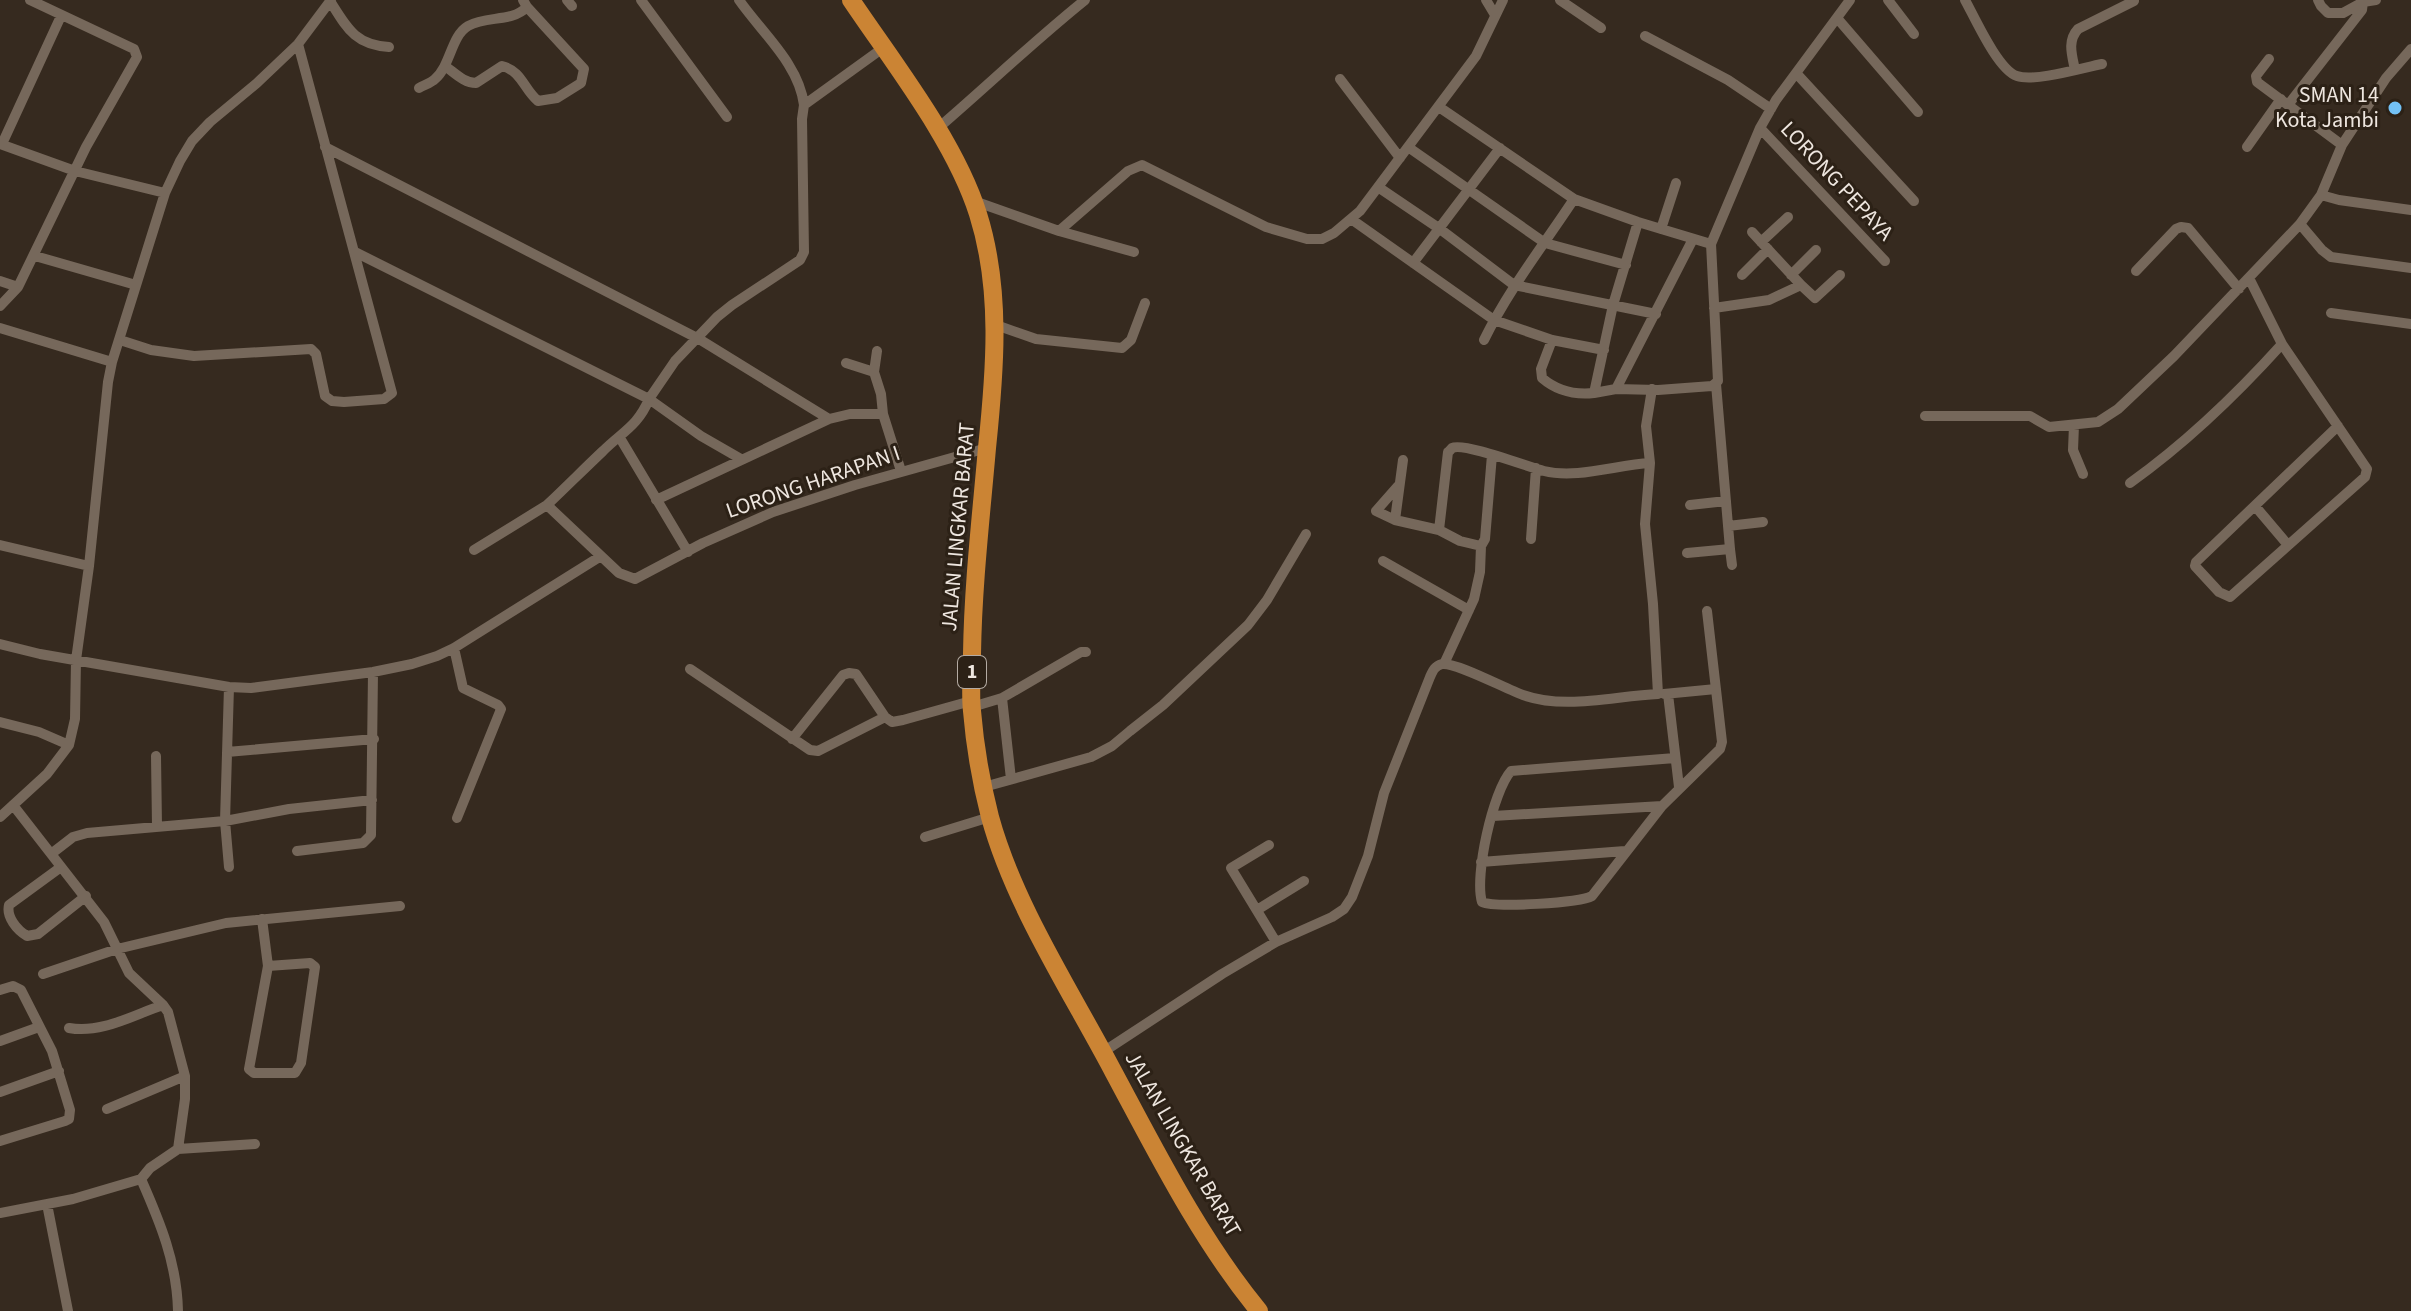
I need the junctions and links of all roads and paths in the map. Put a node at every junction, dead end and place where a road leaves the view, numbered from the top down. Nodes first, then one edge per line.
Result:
1 (30, 0) edge
2 (331, 0) edge
3 (641, 0) edge
4 (739, 0) edge
5 (851, 0) edge
6 (1085, 0) edge
7 (1486, 0) edge
8 (1503, 0) edge
9 (1560, 0) edge
10 (1850, 0) edge
11 (1888, 0) edge
12 (1965, 0) edge
13 (2318, 0) edge
14 (2376, 0) edge
15 (2134, 1) edge
16 (2363, 2) junction
17 (525, 3) edge
18 (1495, 15) junction
19 (61, 16) junction
20 (1837, 18) junction
21 (1601, 28) dead end
22 (1914, 34) dead end
23 (1645, 36) dead end
24 (298, 44) junction
25 (389, 47) dead end
26 (883, 48) junction
27 (2411, 49) edge
28 (2269, 59) dead end
29 (2102, 64) dead end
30 (445, 66) junction
31 (2075, 70) junction
32 (1796, 73) junction
33 (1340, 79) dead end
34 (419, 88) dead end
35 (2285, 102) junction
36 (804, 105) junction
37 (1439, 107) junction
38 (1771, 109) junction
39 (1918, 112) dead end
40 (727, 117) dead end
41 (1760, 128) junction
42 (937, 129) junction
43 (1, 144) edge
44 (2342, 145) junction
45 (325, 147) junction
46 (1408, 147) junction
47 (2247, 147) dead end
48 (1500, 148) junction
49 (1400, 158) junction
50 (75, 171) junction
51 (1676, 183) dead end
52 (1378, 187) junction
53 (1468, 190) junction
54 (165, 193) junction
55 (2321, 195) junction
56 (1574, 199) junction
57 (974, 201) junction
58 (1914, 201) dead end
59 (2411, 210) edge
60 (1788, 217) dead end
61 (1351, 219) junction
62 (1638, 222) junction
63 (2300, 224) junction
64 (1440, 229) junction
65 (1661, 229) junction
66 (1059, 231) junction
67 (1752, 232) dead end
68 (1693, 239) junction
69 (1545, 243) junction
70 (1711, 244) junction
71 (1764, 246) junction
72 (1816, 250) dead end
73 (355, 252) junction
74 (1134, 252) dead end
75 (35, 256) junction
76 (1885, 261) dead end
77 (1413, 263) junction
78 (1626, 265) junction
79 (2411, 268) edge
80 (2136, 271) dead end
81 (1742, 275) dead end
82 (1791, 275) junction
83 (1840, 275) dead end
84 (2249, 278) junction
85 (0, 281) edge
86 (136, 285) junction
87 (1514, 285) junction
88 (1801, 285) junction
89 (18, 287) junction
90 (2239, 289) junction
91 (1145, 303) dead end
92 (1613, 305) junction
93 (0, 306) edge
94 (1714, 308) junction
95 (2331, 313) dead end
96 (1656, 314) junction
97 (1494, 320) junction
98 (2411, 324) edge
99 (996, 325) junction
100 (0, 328) edge
101 (699, 339) junction
102 (120, 340) junction
103 (1484, 340) dead end
104 (1552, 340) junction
105 (2282, 344) junction
106 (1604, 350) junction
107 (877, 351) dead end
108 (112, 362) junction
109 (846, 363) dead end
110 (874, 372) junction
111 (1716, 384) junction
112 (1616, 389) junction
113 (1652, 389) junction
114 (1594, 393) junction
115 (649, 399) junction
116 (883, 414) junction
117 (1925, 416) dead end
118 (829, 419) junction
119 (2074, 425) junction
120 (2338, 426) junction
121 (620, 438) junction
122 (987, 448) junction
123 (1492, 455) junction
124 (741, 459) junction
125 (1403, 460) dead end
126 (1650, 463) junction
127 (1536, 468) junction
128 (901, 471) junction
129 (2083, 474) dead end
130 (2130, 483) dead end
131 (1399, 485) junction
132 (656, 500) junction
133 (1726, 501) junction
134 (547, 505) junction
135 (1690, 505) dead end
136 (2255, 506) junction
137 (1395, 520) junction
138 (1763, 522) dead end
139 (1728, 526) junction
140 (1439, 530) junction
141 (1306, 534) dead end
142 (1531, 539) dead end
143 (0, 545) edge
144 (2288, 545) junction
145 (1481, 546) junction
146 (1730, 549) junction
147 (474, 550) dead end
148 (688, 552) junction
149 (1687, 553) dead end
150 (601, 556) junction
151 (1383, 561) dead end
152 (1732, 565) dead end
153 (89, 566) junction
154 (1469, 610) junction
155 (1707, 611) dead end
156 (0, 644) edge
157 (454, 648) junction
158 (1086, 652) dead end
159 (76, 660) junction
160 (1444, 664) junction
161 (690, 669) dead end
162 (373, 672) junction
163 (229, 687) junction
164 (1716, 689) junction
165 (1663, 694) junction
166 (1002, 698) junction
167 (972, 704) junction
168 (885, 717) junction
169 (0, 722) edge
170 (374, 739) junction
171 (792, 739) junction
172 (69, 745) junction
173 (227, 752) junction
174 (156, 756) dead end
175 (1675, 758) junction
176 (1011, 779) junction
177 (984, 787) junction
178 (1679, 787) junction
179 (372, 800) junction
180 (13, 805) junction
181 (1662, 806) junction
182 (1493, 816) junction
183 (0, 817) edge
184 (990, 817) junction
185 (457, 818) dead end
186 (225, 821) junction
187 (157, 826) junction
188 (925, 837) dead end
189 (1269, 845) dead end
190 (297, 851) dead end
191 (1625, 851) junction
192 (51, 854) junction
193 (1481, 862) junction
194 (61, 867) junction
195 (229, 867) dead end
196 (1304, 881) dead end
197 (86, 896) junction
198 (400, 906) dead end
199 (1257, 910) junction
200 (262, 919) junction
201 (1276, 942) junction
202 (117, 949) junction
203 (268, 966) junction
204 (43, 974) dead end
205 (0, 990) edge
206 (163, 1005) junction
207 (39, 1027) junction
208 (69, 1028) dead end
209 (0, 1041) edge
210 (1103, 1052) junction
211 (59, 1071) junction
212 (185, 1076) junction
213 (0, 1092) edge
214 (107, 1109) dead end
215 (0, 1141) edge
216 (255, 1144) dead end
217 (178, 1149) junction
218 (141, 1179) junction
219 (47, 1204) junction
220 (0, 1213) edge
221 (68, 1311) edge
222 (178, 1311) edge
223 (1259, 1311) edge

1 - 19 street
2 - 24 street
2 - 25 street
3 - 40 street
4 - 36 street
5 - 26 highway, JALAN LINGKAR BARAT / 1
6 - 42 street
7 - 18 street
8 - 18 street
9 - 21 street
10 - 20 street
11 - 22 street
12 - 31 street
13 - 16 street
14 - 16 street
15 - 31 street
16 - 35 street
17 - 30 street
17 - 30 street
18 - 37 street
19 - 43 street
19 - 50 street
20 - 32 street
20 - 39 street
23 - 38 street
24 - 45 street
24 - 54 street
26 - 36 street
26 - 42 highway, JALAN LINGKAR BARAT / 1
27 - 44 street
28 - 35 street
29 - 31 street
30 - 34 street
32 - 38 street
32 - 58 street
33 - 49 street
35 - 44 street
35 - 47 street
36 - 101 street
37 - 46 street
37 - 48 street
38 - 41 street
41 - 70 street
41 - 76 street, LORONG PEPAYA
42 - 57 highway, JALAN LINGKAR BARAT / 1
43 - 50 street
44 - 55 street
45 - 73 street
45 - 101 street
46 - 49 street
46 - 53 street
48 - 53 street
48 - 56 street
49 - 52 street
50 - 54 street
50 - 75 street
51 - 65 street
52 - 61 street
52 - 64 street
53 - 64 street
53 - 69 street
54 - 86 street
55 - 59 street
55 - 63 street
56 - 62 street
56 - 69 street
57 - 66 street
57 - 99 highway, JALAN LINGKAR BARAT / 1
60 - 71 street
61 - 66 street
61 - 77 street
62 - 65 street
62 - 78 street
63 - 79 street
63 - 84 street
64 - 77 street
64 - 87 street
65 - 68 street
66 - 74 street
67 - 71 street
68 - 70 street
68 - 96 street
69 - 78 street
69 - 87 street
70 - 94 street
71 - 81 street
71 - 82 street
72 - 82 street
73 - 102 street
73 - 115 street
75 - 86 street
75 - 89 street
77 - 97 street
78 - 92 street
80 - 90 street
82 - 88 street
83 - 88 street
84 - 90 street
84 - 105 street
85 - 89 street
86 - 102 street
87 - 92 street
87 - 97 street
88 - 94 street
89 - 93 street
90 - 119 street
91 - 99 street
92 - 96 street
92 - 106 street
94 - 111 street
95 - 98 street
96 - 112 street
97 - 103 street
97 - 104 street
99 - 122 highway, JALAN LINGKAR BARAT / 1
100 - 108 street
101 - 115 street
101 - 118 street
102 - 108 street
104 - 106 street
104 - 114 street
105 - 120 street
105 - 130 street
106 - 114 street
107 - 110 street
108 - 153 street
109 - 110 street
110 - 116 street
111 - 113 street
111 - 133 street
112 - 113 street
112 - 114 street
113 - 126 street
115 - 121 street
115 - 124 street
116 - 118 street
116 - 128 street
117 - 119 street
118 - 124 street
119 - 129 street
120 - 136 street
120 - 144 street
121 - 132 street
121 - 134 street
122 - 128 street, LORONG HARAPAN I
122 - 167 highway, JALAN LINGKAR BARAT / 1
123 - 127 street
123 - 140 street
123 - 145 street
124 - 132 street
125 - 131 street
126 - 127 street
126 - 165 street
127 - 142 street
128 - 148 street, LORONG HARAPAN I
131 - 137 street
131 - 137 street
132 - 148 street
133 - 135 street
133 - 139 street
134 - 147 street
134 - 150 street
136 - 144 street
136 - 144 street
137 - 140 street
138 - 139 street
139 - 146 street
140 - 145 street
141 - 176 street
143 - 153 street
145 - 154 street
146 - 149 street
146 - 152 street
148 - 150 street, LORONG HARAPAN I
150 - 157 street
151 - 154 street
153 - 159 street
154 - 160 street
155 - 164 street
156 - 159 street
157 - 162 street
157 - 185 street
158 - 166 street
159 - 163 street
159 - 172 street
160 - 165 street
160 - 201 street
161 - 171 street
162 - 163 street
162 - 170 street
163 - 173 street
164 - 165 street
164 - 178 street
165 - 175 street
166 - 167 street
166 - 176 street
167 - 168 street
167 - 177 highway, JALAN LINGKAR BARAT / 1
168 - 171 street
168 - 171 street
169 - 172 street
170 - 173 street
170 - 179 street
172 - 180 street
173 - 186 street
174 - 187 street
175 - 178 street
175 - 182 street
176 - 177 street
177 - 184 highway, JALAN LINGKAR BARAT / 1
178 - 181 street
179 - 186 street
179 - 190 street
180 - 183 street
180 - 192 street
181 - 182 street
181 - 191 street
182 - 193 street
184 - 188 street
184 - 210 highway, JALAN LINGKAR BARAT / 1
186 - 187 street
186 - 195 street
187 - 192 street
189 - 199 street
191 - 193 street
191 - 193 street
192 - 194 street
194 - 197 street
194 - 197 street
196 - 199 street
197 - 202 street
198 - 200 street
199 - 201 street
200 - 202 street
200 - 203 street
201 - 210 street
202 - 204 street
202 - 206 street
203 - 203 street
205 - 207 street
206 - 208 street
206 - 212 street
207 - 209 street
207 - 211 street
210 - 223 highway, JALAN LINGKAR BARAT / 1
211 - 213 street
211 - 215 street
212 - 214 street
212 - 217 street
216 - 217 street
217 - 218 street
218 - 219 street
218 - 222 street
219 - 220 street
219 - 221 street

